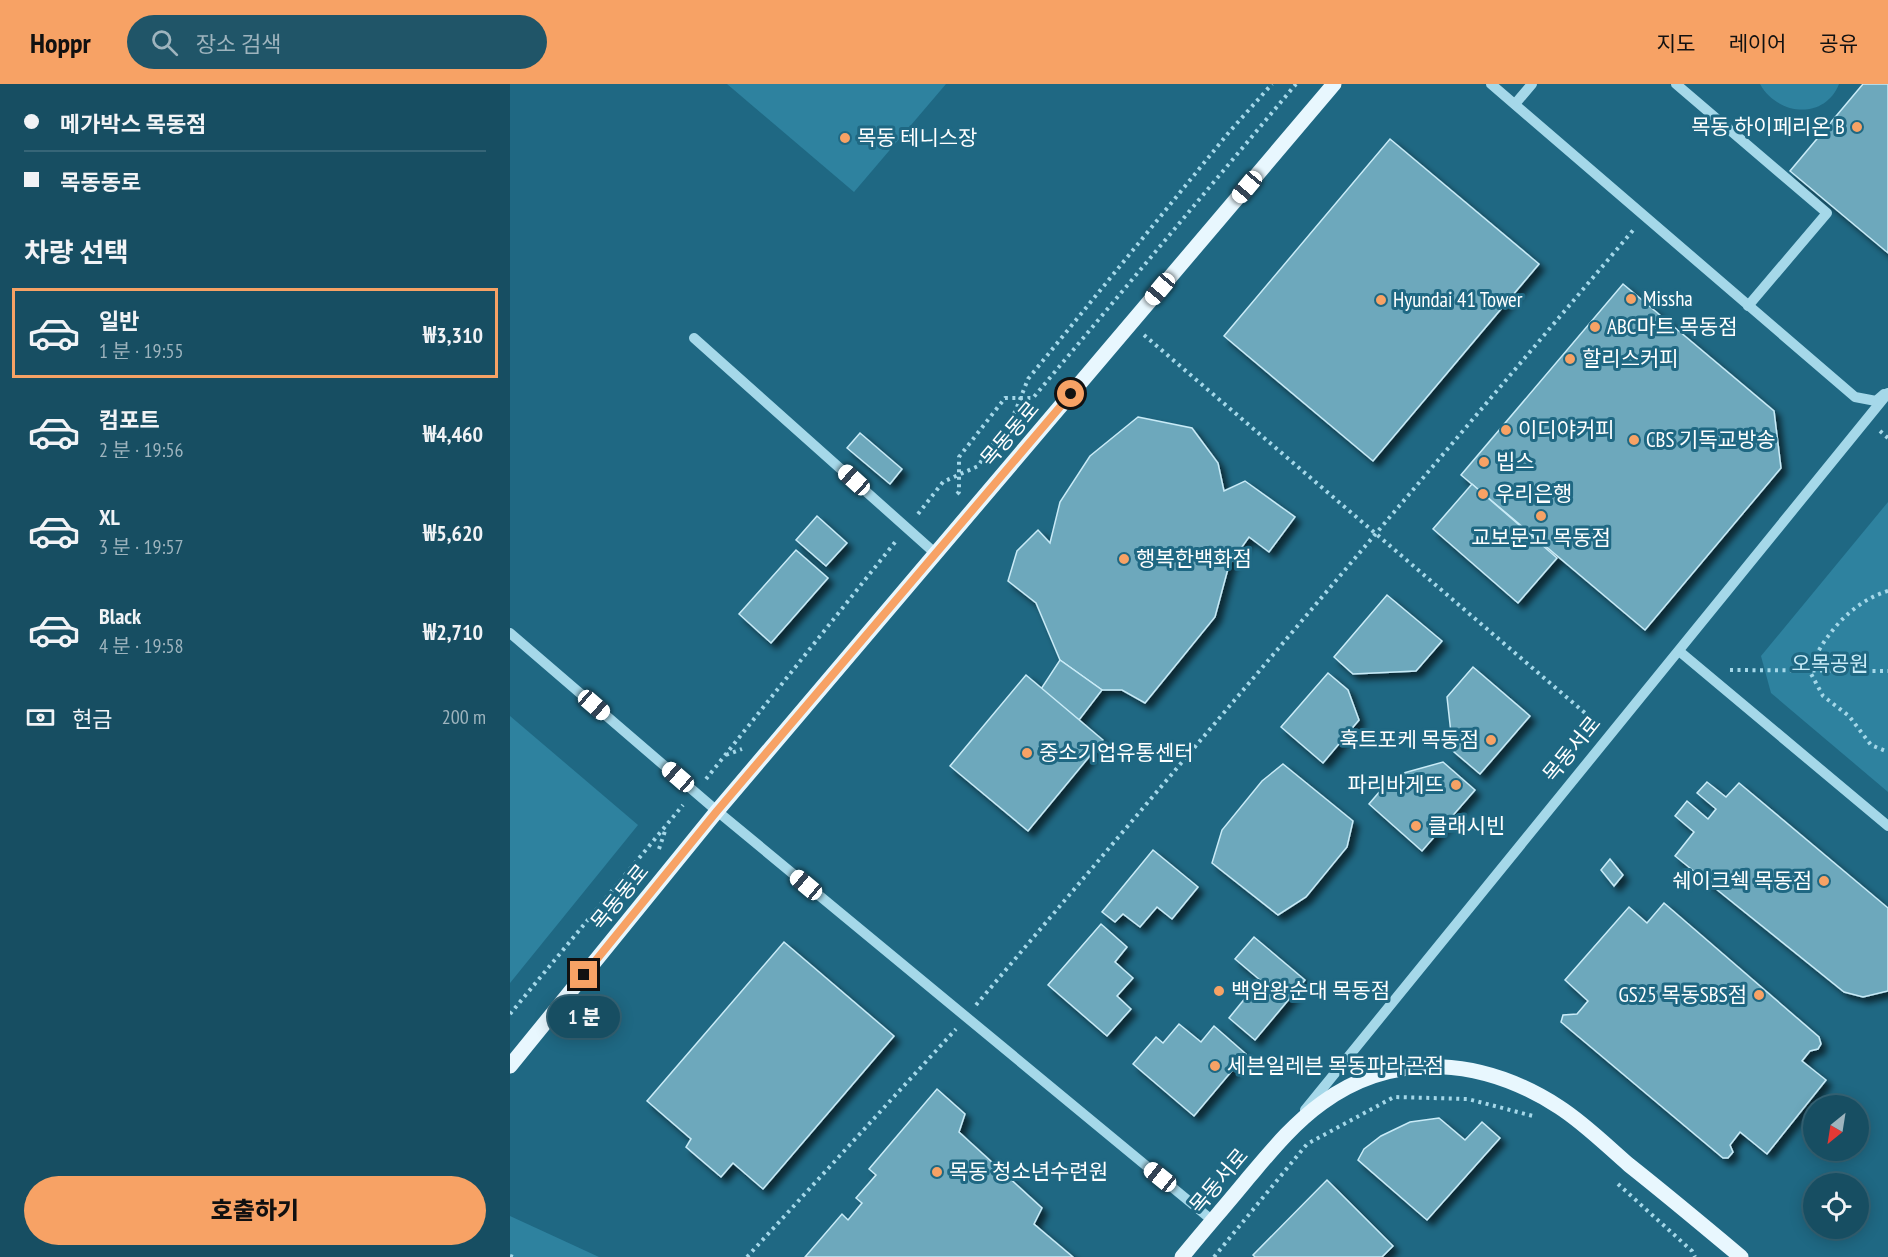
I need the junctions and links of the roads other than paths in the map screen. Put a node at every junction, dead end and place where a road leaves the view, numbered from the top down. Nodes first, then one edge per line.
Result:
1 (1334, 84) edge
2 (1491, 84) edge
3 (1532, 84) edge
4 (1676, 84) edge
5 (1515, 104) junction
6 (1748, 306) junction
7 (694, 338) dead end
8 (1888, 392) edge
9 (936, 554) junction
10 (510, 633) edge
11 (1679, 651) junction
12 (717, 811) junction
13 (1888, 826) edge
14 (510, 1066) edge
15 (1288, 1131) junction
16 (1213, 1221) junction
17 (1182, 1257) edge
18 (1741, 1257) edge

1 - 9 main road, 목동동로
2 - 5 street
3 - 5 street
4 - 6 street
5 - 6 street
6 - 8 street
7 - 9 street
8 - 11 street, 목동서로
9 - 12 main road, 목동동로
10 - 12 street
11 - 13 street
11 - 15 street, 목동서로
12 - 14 main road, 목동동로
12 - 16 street
15 - 16 main road, 목동서로
15 - 18 main road, 목동서로
16 - 17 main road, 목동서로

